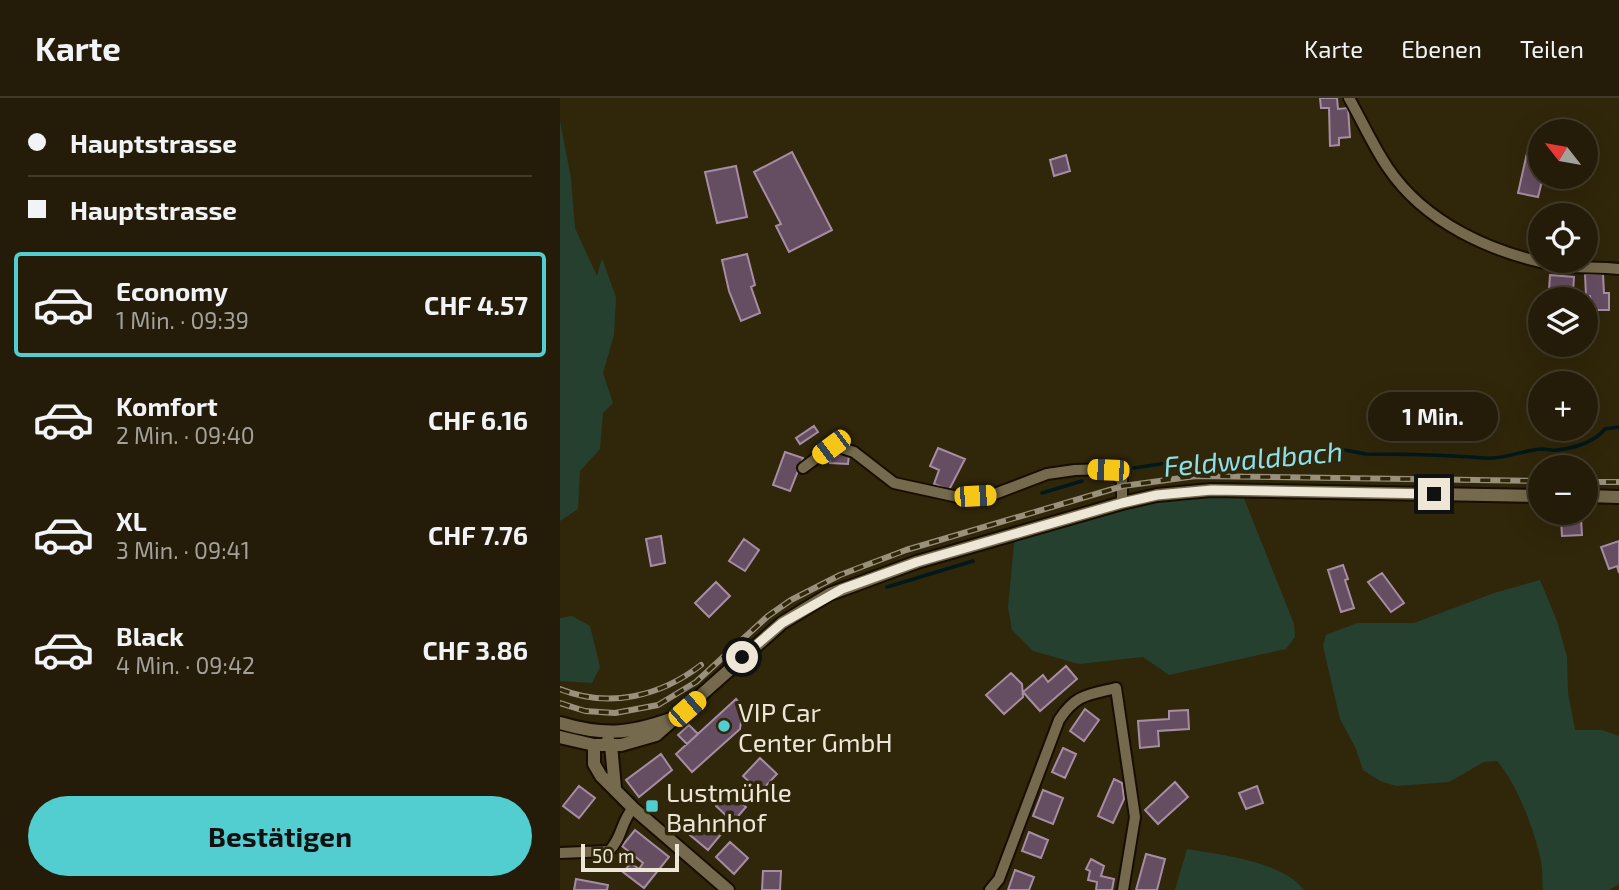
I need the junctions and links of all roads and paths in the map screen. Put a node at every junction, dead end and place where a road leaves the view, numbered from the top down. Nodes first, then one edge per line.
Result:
1 (1349, 98) edge
2 (1619, 269) edge
3 (803, 468) dead end
4 (1528, 496) edge
5 (1598, 496) edge
6 (1619, 497) edge
7 (1122, 503) junction
8 (674, 718) junction
9 (560, 723) edge
10 (604, 733) junction
11 (560, 737) edge
12 (594, 745) junction
13 (611, 746) junction
14 (615, 788) junction
15 (633, 808) junction
16 (560, 853) edge
17 (728, 890) edge
18 (990, 890) edge
19 (1123, 890) edge

1 - 2 street
3 - 7 street
4 - 7 street
5 - 6 street
7 - 8 street
8 - 10 street
8 - 13 street
9 - 10 street
10 - 12 street
10 - 13 street
11 - 12 street
12 - 13 street
12 - 14 street
13 - 14 street
14 - 15 street
15 - 16 street
15 - 17 street
18 - 19 street

